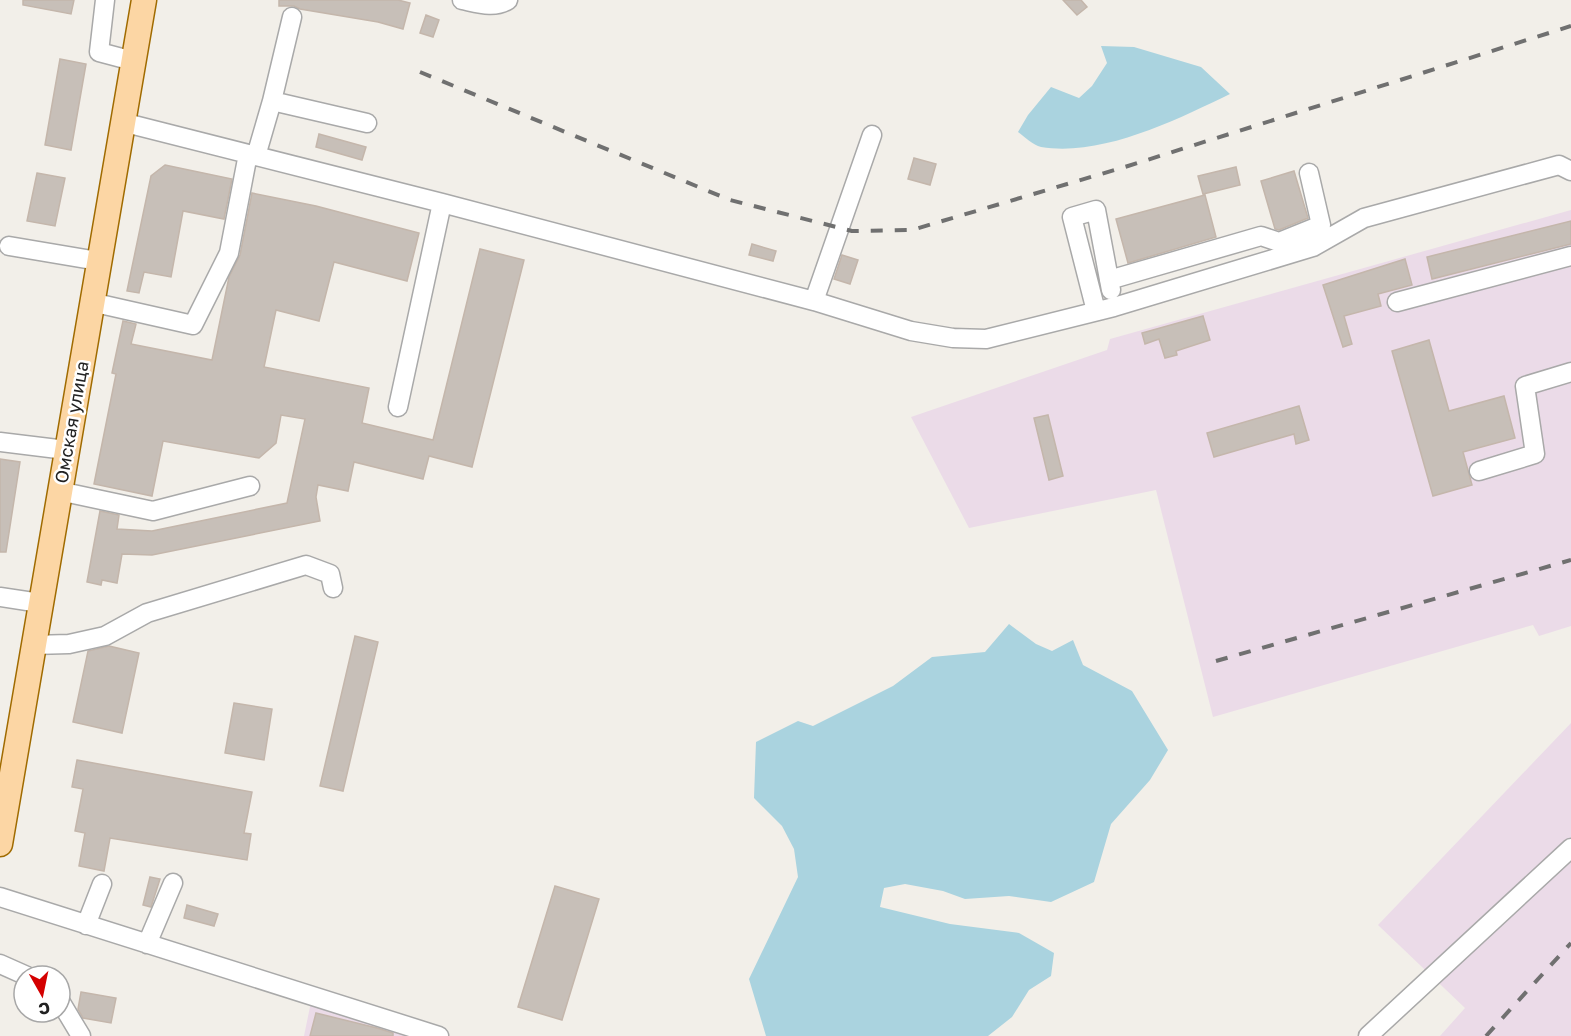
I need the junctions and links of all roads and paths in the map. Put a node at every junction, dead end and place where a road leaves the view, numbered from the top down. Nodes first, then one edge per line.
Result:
1 (105, 0) edge
2 (144, 0) edge
3 (462, 0) edge
4 (508, 0) edge
5 (292, 17) dead end
6 (133, 61) junction
7 (272, 101) junction
8 (122, 123) junction
9 (367, 123) dead end
10 (872, 135) dead end
11 (252, 155) junction
12 (1571, 171) edge
13 (1309, 173) dead end
14 (442, 203) junction
15 (9, 246) dead end
16 (1571, 256) edge
17 (99, 261) junction
18 (1109, 280) junction
19 (814, 301) junction
20 (91, 302) junction
21 (1397, 302) dead end
22 (1105, 309) junction
23 (1571, 372) edge
24 (398, 407) dead end
25 (0, 442) edge
26 (66, 450) junction
27 (1479, 471) dead end
28 (250, 486) dead end
29 (59, 491) junction
30 (333, 588) dead end
31 (0, 597) edge
32 (40, 603) junction
33 (33, 645) junction
34 (0, 844) edge
35 (1571, 848) edge
36 (173, 883) dead end
37 (102, 884) dead end
38 (0, 897) edge
39 (86, 925) junction
40 (147, 944) junction
41 (72, 1021) edge
42 (81, 1036) edge
43 (439, 1036) edge
44 (1368, 1036) edge

1 - 6 lane
2 - 6 main road, Омская улица
3 - 4 lane
5 - 7 lane
6 - 8 main road, Омская улица
7 - 9 lane
7 - 11 lane
8 - 11 lane
8 - 17 main road, Омская улица
10 - 19 lane
11 - 14 lane
11 - 20 lane
12 - 22 lane
13 - 18 lane
14 - 19 lane
14 - 24 lane
15 - 17 lane
16 - 21 lane
17 - 20 main road, Омская улица
18 - 22 lane
18 - 22 lane
19 - 22 lane
20 - 26 main road, Омская улица
23 - 27 lane
25 - 26 lane
26 - 29 main road, Омская улица
28 - 29 lane
29 - 32 main road, Омская улица
30 - 33 lane
31 - 32 lane
32 - 33 main road, Омская улица
33 - 34 main road, Омская улица
35 - 44 lane
36 - 40 lane
37 - 39 lane
38 - 39 lane
39 - 40 lane
40 - 43 lane
41 - 42 lane

